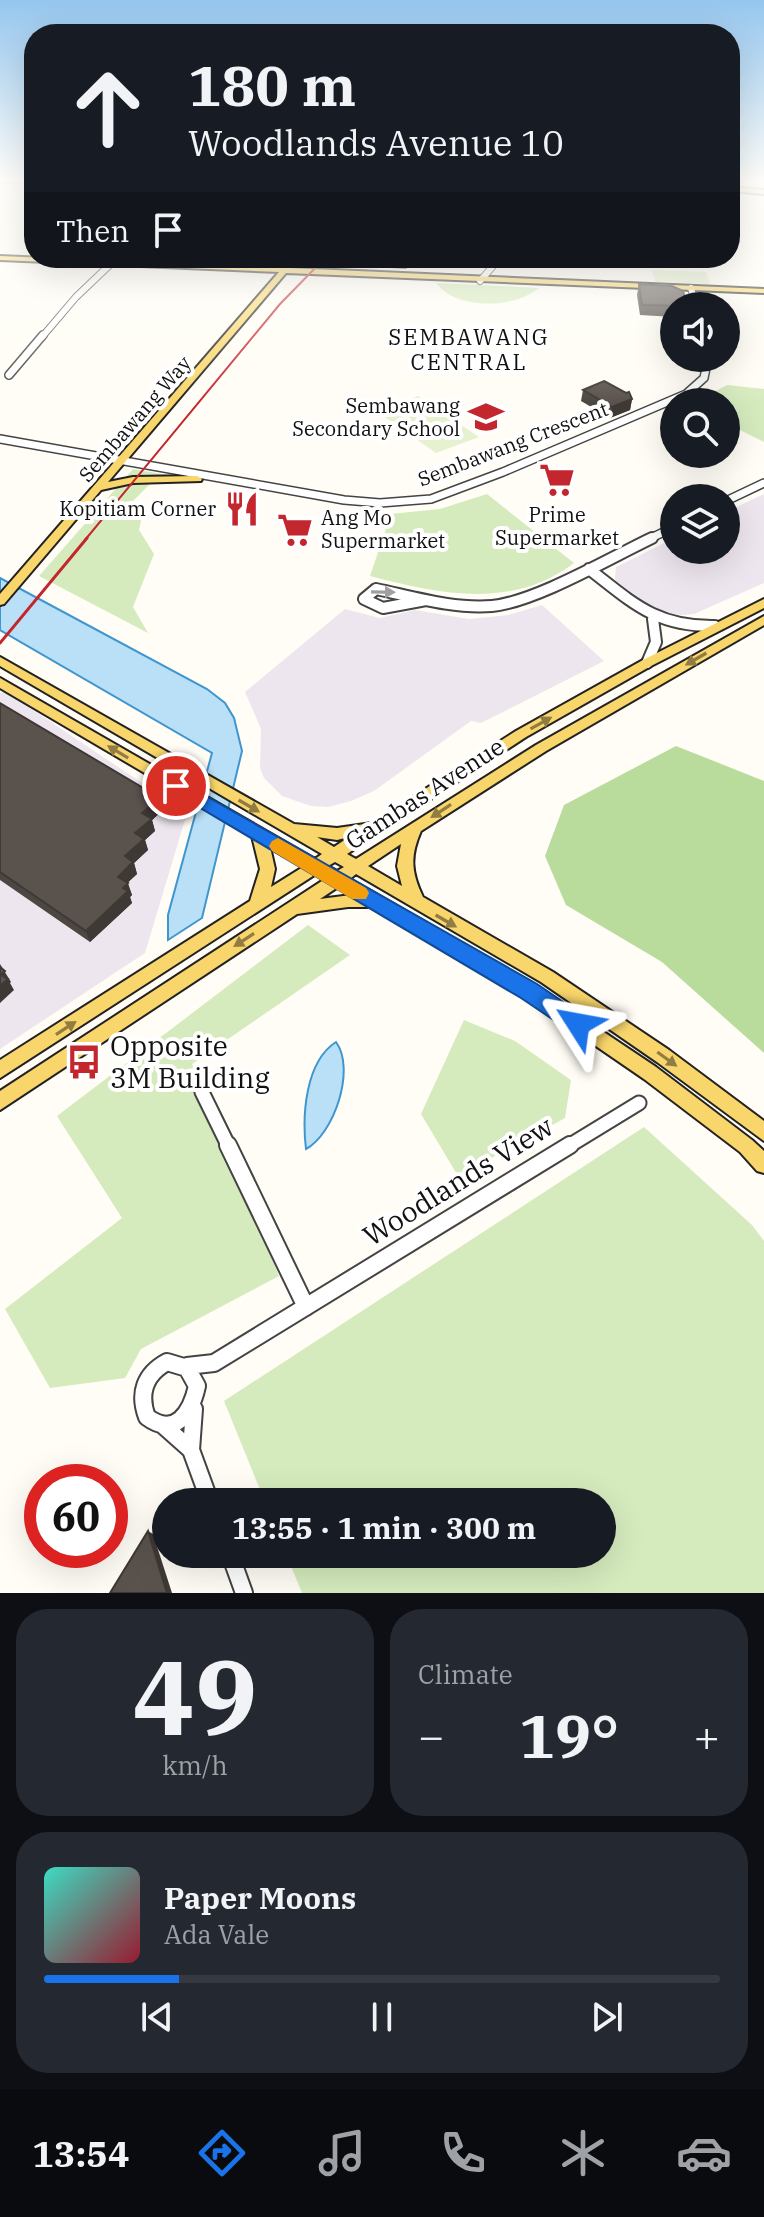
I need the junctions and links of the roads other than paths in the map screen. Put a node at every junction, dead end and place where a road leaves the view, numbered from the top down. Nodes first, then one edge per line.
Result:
1 (0, 260) edge
2 (24, 261) edge
3 (104, 268) edge
4 (210, 268) edge
5 (272, 268) edge
6 (272, 268) edge
7 (282, 268) edge
8 (282, 268) edge
9 (299, 268) edge
10 (300, 268) edge
11 (480, 268) edge
12 (482, 268) edge
13 (487, 268) edge
14 (499, 268) edge
15 (251, 270) junction
16 (450, 277) junction
17 (476, 279) junction
18 (517, 280) junction
19 (266, 285) junction
20 (740, 292) edge
21 (764, 292) edge
22 (660, 293) edge
23 (660, 293) edge
24 (740, 293) edge
25 (259, 304) junction
26 (245, 308) junction
27 (705, 372) edge
28 (0, 384) edge
29 (660, 408) edge
30 (0, 439) edge
31 (116, 459) junction
32 (197, 479) junction
33 (764, 483) edge
34 (100, 487) junction
35 (740, 494) edge
36 (660, 534) edge
37 (22, 569) junction
38 (589, 569) junction
39 (0, 587) edge
40 (426, 600) junction
41 (0, 601) edge
42 (764, 603) edge
43 (653, 619) junction
44 (764, 620) edge
45 (715, 626) junction
46 (0, 661) edge
47 (647, 663) junction
48 (0, 682) edge
49 (381, 826) junction
50 (287, 827) junction
51 (416, 827) junction
52 (258, 834) junction
53 (335, 855) junction
54 (355, 867) junction
55 (316, 868) junction
56 (336, 880) junction
57 (374, 902) junction
58 (419, 905) junction
59 (256, 906) junction
60 (292, 909) junction
61 (0, 1070) edge
62 (202, 1092) dead end
63 (0, 1101) edge
64 (639, 1103) dead end
65 (764, 1132) edge
66 (764, 1164) edge
67 (306, 1307) junction
68 (214, 1363) junction
69 (187, 1366) junction
70 (196, 1394) junction
71 (164, 1426) junction
72 (191, 1450) junction
73 (205, 1488) edge
74 (235, 1568) edge
75 (244, 1593) edge

1 - 2 main road
3 - 28 street
4 - 15 main road
5 - 15 main road
6 - 15 main road
7 - 19 main road, Sembawang Way
8 - 25 main road, Sembawang Way
9 - 17 main road
10 - 16 main road
11 - 16 main road
12 - 17 street
13 - 17 street
14 - 18 main road
15 - 19 main road
16 - 17 main road
17 - 18 main road
17 - 22 main road
18 - 23 main road
19 - 26 main road, Sembawang Way
20 - 21 main road
21 - 24 main road
25 - 26 main road
25 - 31 main road, Sembawang Way
26 - 31 main road, Sembawang Way
27 - 31 street, Sembawang Crescent
29 - 32 street, Sembawang Crescent
30 - 31 street
31 - 32 street, Sembawang Crescent
31 - 34 main road, Sembawang Way
31 - 37 main road, Sembawang Way
32 - 34 main road
33 - 35 street
34 - 37 main road, Sembawang Way
36 - 38 street
37 - 39 main road, Sembawang Way
37 - 41 main road, Sembawang Way
38 - 40 street
38 - 43 street
40 -> 40 street
42 - 45 main road, Gambas Avenue
43 - 45 street
43 - 47 street
44 -> 51 main road, Gambas Avenue
45 - 47 main road, Gambas Avenue
46 -> 50 main road
49 -> 47 main road, Gambas Avenue
52 -> 48 main road
49 - 50 main road
49 - 53 main road, Gambas Avenue
50 - 53 main road
51 - 54 main road, Gambas Avenue
51 - 58 main road
52 - 55 main road
52 - 59 main road
53 - 54 main road
53 - 55 main road, Gambas Avenue
54 - 56 main road, Gambas Avenue
54 - 58 main road
55 - 56 main road
55 - 59 main road, Gambas Avenue
56 - 57 main road
56 - 60 main road, Gambas Avenue
57 - 60 main road
57 - 66 main road
58 -> 65 main road
61 -> 59 main road, Gambas Avenue
60 -> 63 main road, Gambas Avenue
62 - 67 street
64 - 67 street, Woodlands View
67 - 68 street, Woodlands View
68 - 69 street, Woodlands View
68 - 70 street, Woodlands View
69 - 70 street
69 - 71 street, Woodlands View
70 - 71 street, Woodlands View
70 - 72 street, Woodlands View
71 - 72 street, Woodlands View
72 - 73 street, Woodlands View
74 - 75 street

